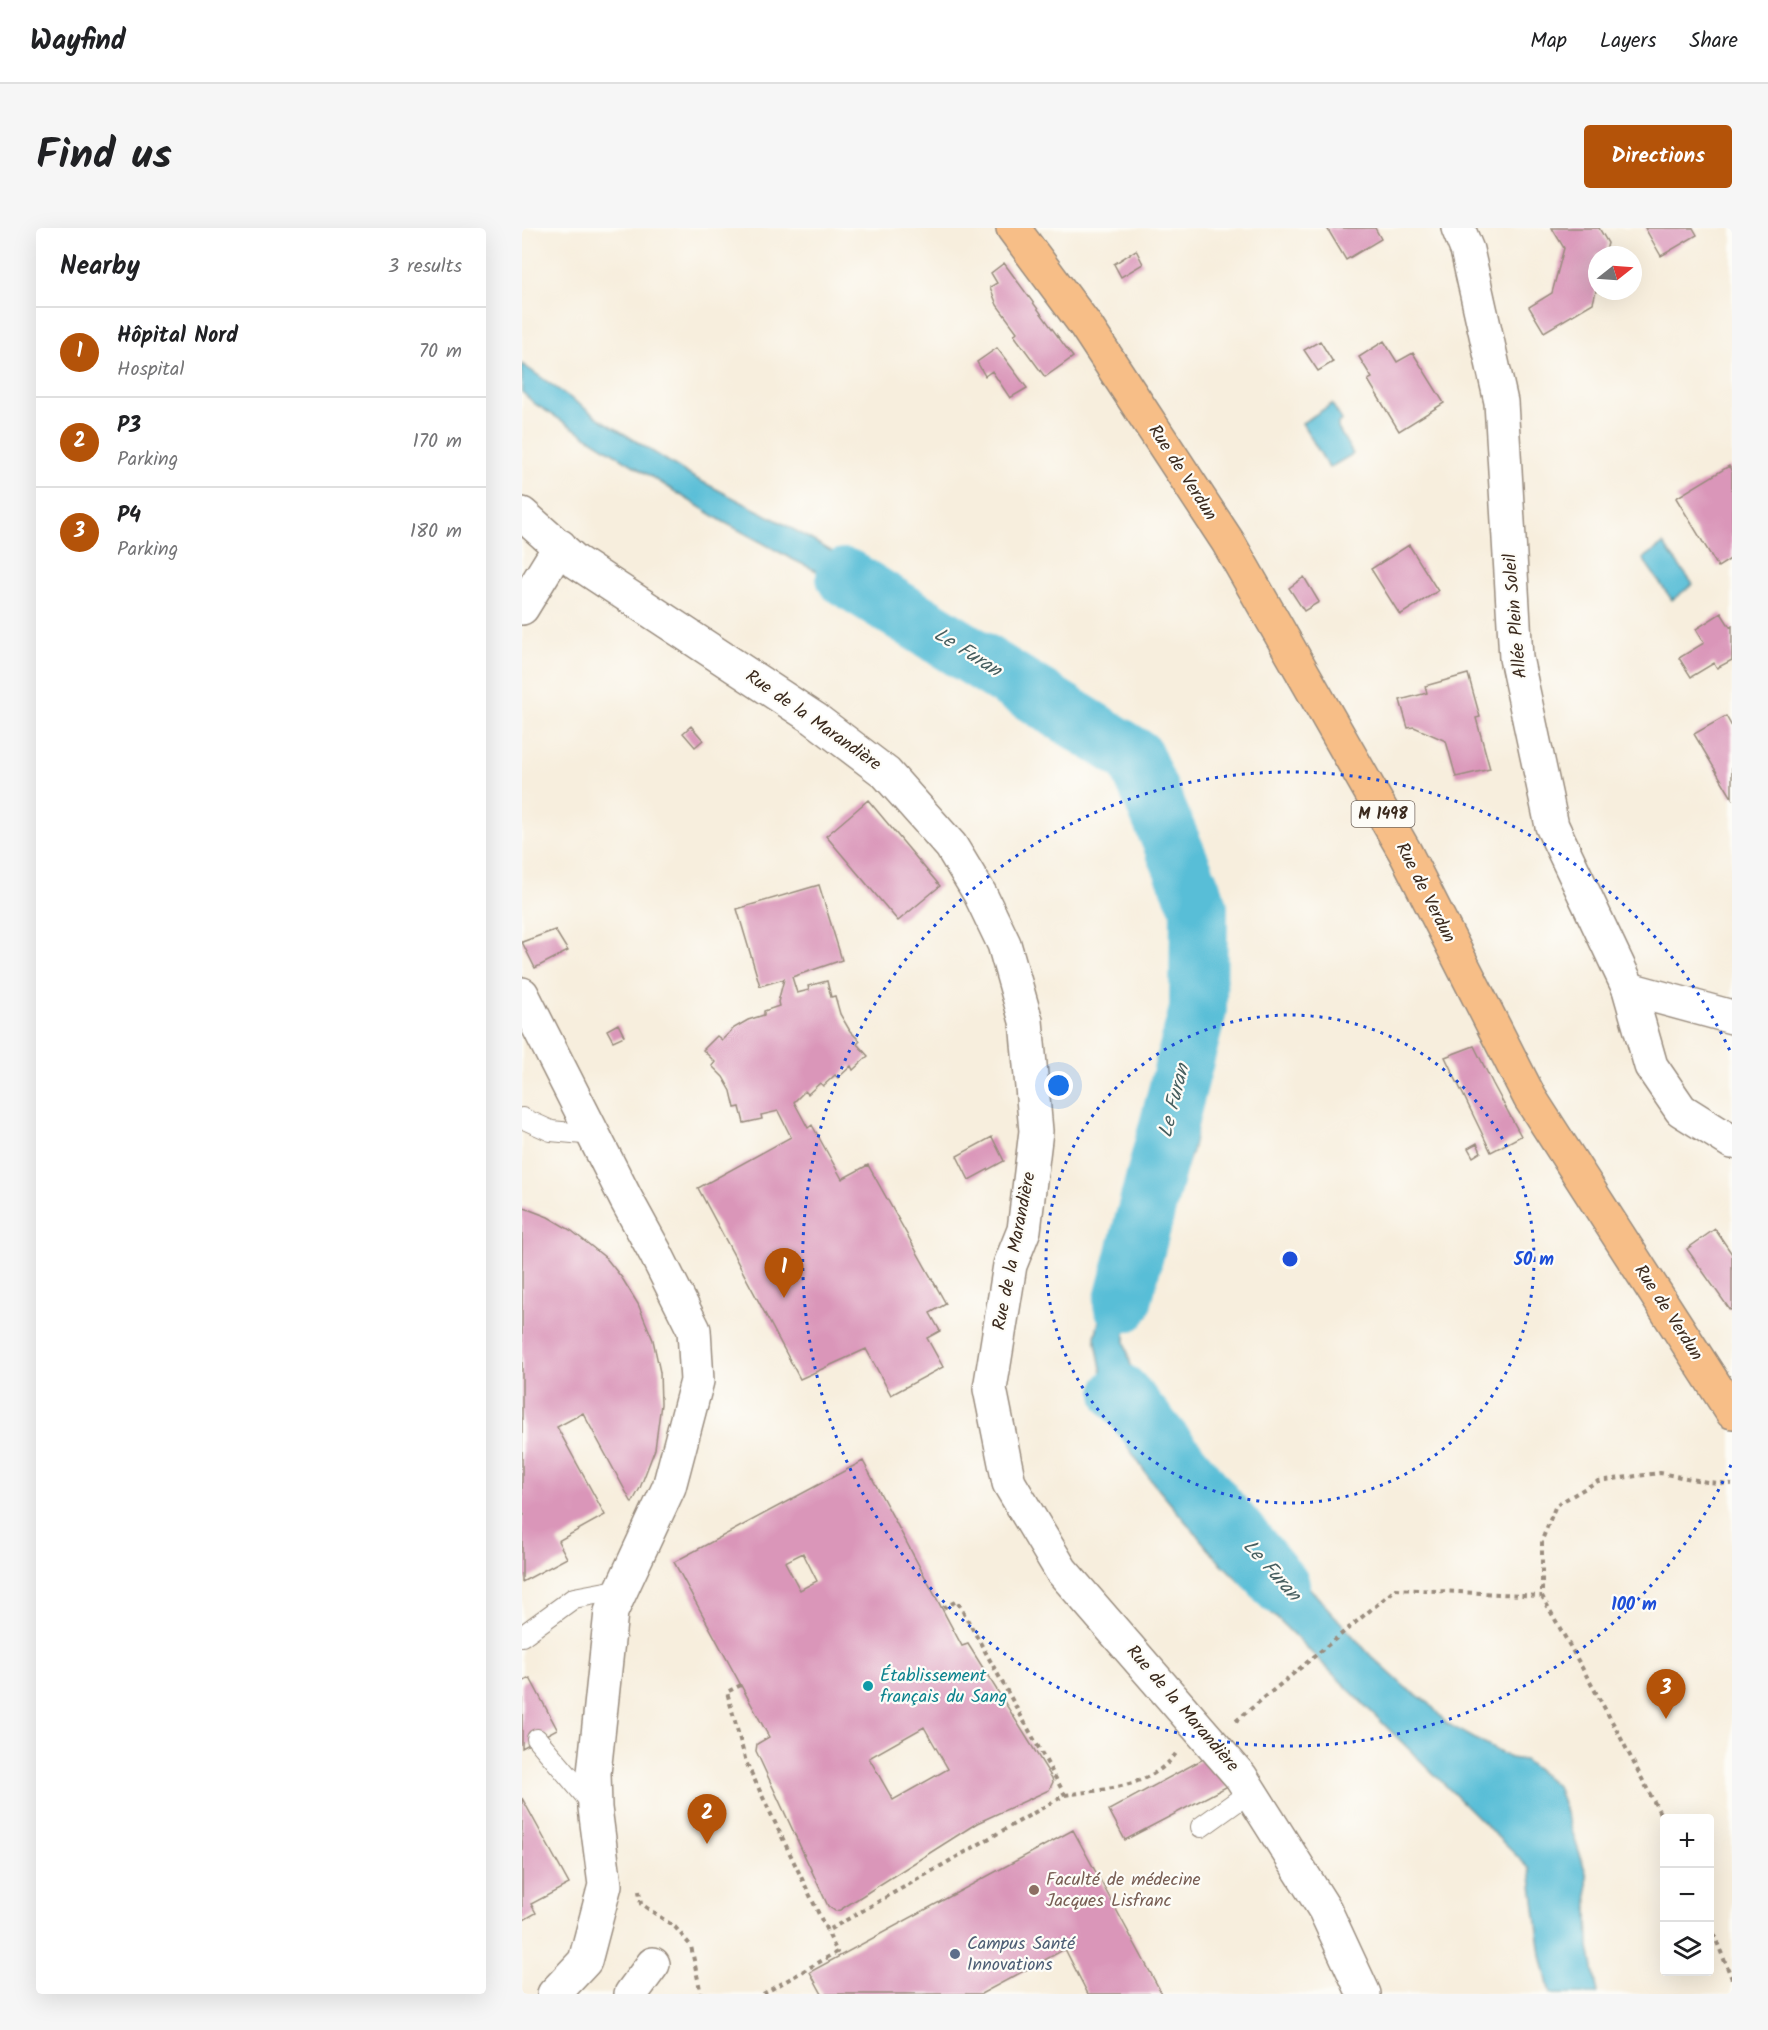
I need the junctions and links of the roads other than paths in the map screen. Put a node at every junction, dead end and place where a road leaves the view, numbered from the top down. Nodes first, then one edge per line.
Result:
1 (1013, 228) edge
2 (1458, 228) edge
3 (522, 513) edge
4 (560, 546) junction
5 (522, 608) edge
6 (1629, 989) junction
7 (522, 994) edge
8 (1732, 1017) edge
9 (522, 1118) edge
10 (594, 1134) junction
11 (1732, 1142) edge
12 (1732, 1412) edge
13 (622, 1589) junction
14 (522, 1636) edge
15 (537, 1739) dead end
16 (1250, 1792) junction
17 (595, 1808) junction
18 (1201, 1827) dead end
19 (653, 1964) dead end
20 (554, 1994) edge
21 (631, 1994) edge
22 (1364, 1994) edge

1 - 12 main road, Rue de Verdun / M 1498
2 - 6 street, Allée Plein Soleil
3 - 4 street, Rue de la Marandière
4 - 5 street
4 - 16 street, Rue de la Marandière
6 - 8 street
6 - 11 street, Allée Plein Soleil
7 - 10 street
9 - 10 lane
10 - 13 street
13 - 14 lane
13 - 17 street
15 - 17 lane
16 - 18 lane
16 - 22 street, Rue de la Marandière
17 - 20 street
19 - 21 street

